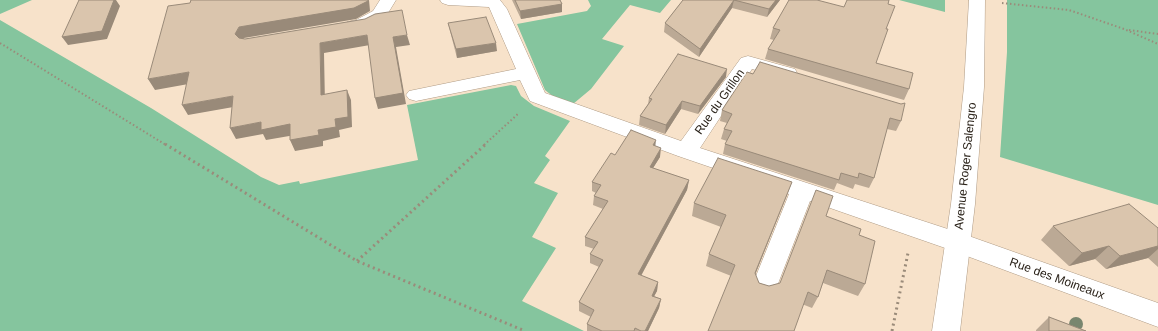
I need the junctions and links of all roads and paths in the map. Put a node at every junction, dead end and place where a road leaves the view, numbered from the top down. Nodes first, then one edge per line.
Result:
1 (388, 0) edge
2 (448, 0) edge
3 (977, 0) edge
4 (1000, 3) dead end
5 (340, 28) edge
6 (1124, 29) junction
7 (1158, 34) edge
8 (0, 43) edge
9 (1158, 44) edge
10 (526, 73) junction
11 (807, 79) edge
12 (416, 95) dead end
13 (537, 97) junction
14 (686, 151) junction
15 (802, 191) junction
16 (913, 227) junction
17 (957, 242) junction
18 (357, 261) junction
19 (765, 286) edge
20 (1158, 315) edge
21 (525, 331) edge
22 (892, 331) edge
23 (946, 331) edge

1 - 5 street
2 - 10 street
3 - 17 street, Avenue Roger Salengro
4 - 6 path
6 - 7 path
6 - 9 path
8 - 18 path
10 - 12 street
10 - 13 street
11 - 14 street, Rue du Grillon
13 - 14 street
13 - 18 path
14 - 15 street
15 - 16 street
15 - 19 street
16 - 17 street
16 - 22 path
17 - 20 street, Rue des Moineaux
17 - 23 street, Avenue Roger Salengro
18 - 21 path

